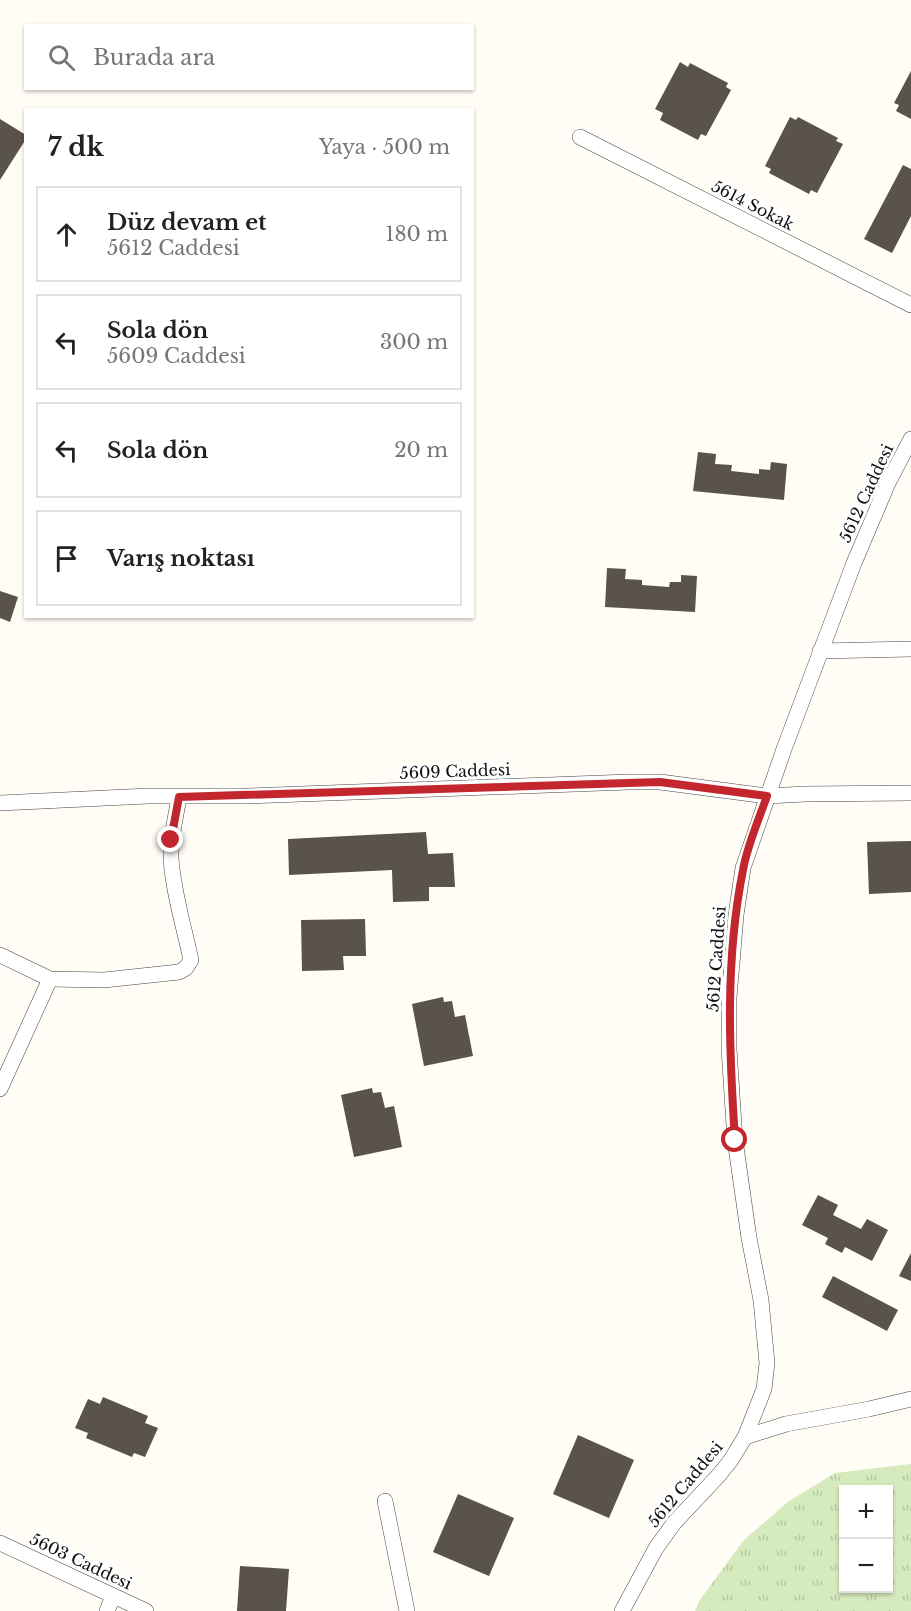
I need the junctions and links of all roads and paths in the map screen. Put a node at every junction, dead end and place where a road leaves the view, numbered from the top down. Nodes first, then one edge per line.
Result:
1 (580, 137) dead end
2 (911, 305) edge
3 (911, 439) edge
4 (911, 649) edge
5 (820, 651) junction
6 (911, 793) edge
7 (767, 796) junction
8 (179, 797) junction
9 (0, 803) edge
10 (0, 955) edge
11 (50, 979) junction
12 (0, 1089) edge
13 (911, 1399) edge
14 (745, 1437) junction
15 (385, 1502) dead end
16 (0, 1543) edge
17 (113, 1596) junction
18 (107, 1611) edge
19 (146, 1611) edge
20 (407, 1611) edge
21 (622, 1611) edge

1 - 2 street, 5614 Sokak
3 - 5 street, 5612 Caddesi
4 - 5 street
5 - 7 street, 5612 Caddesi
6 - 7 street, 5609 Caddesi
7 - 8 street, 5609 Caddesi
7 - 14 street, 5612 Caddesi
8 - 9 street, 5609 Caddesi
8 - 11 street
10 - 11 street
11 - 12 street
13 - 14 street
14 - 21 street, 5612 Caddesi
15 - 20 street
16 - 17 street, 5603 Caddesi
17 - 18 street
17 - 19 street, 5603 Caddesi

